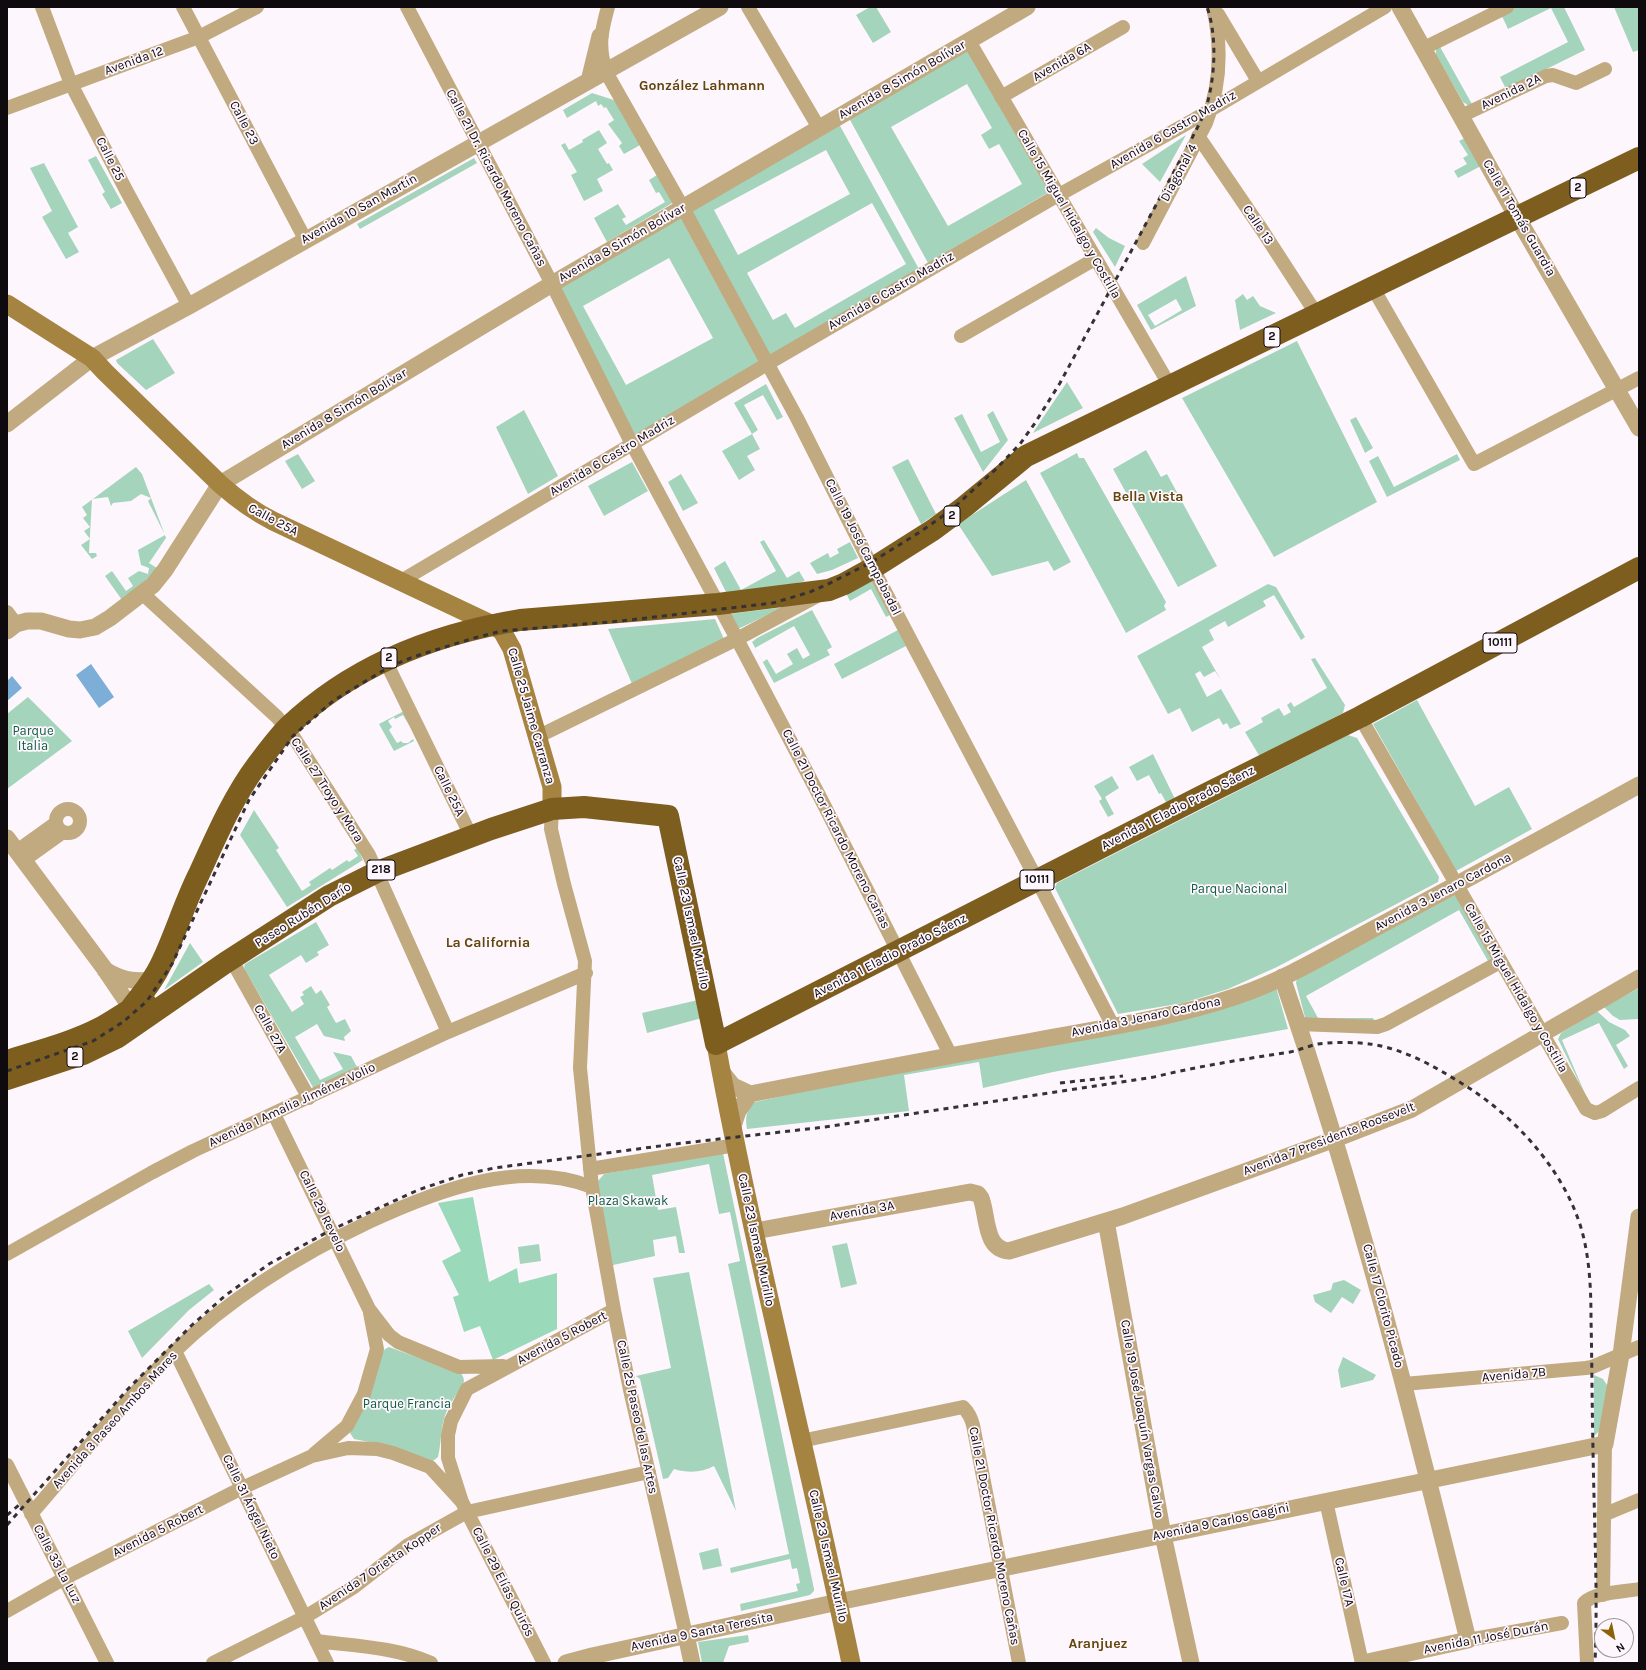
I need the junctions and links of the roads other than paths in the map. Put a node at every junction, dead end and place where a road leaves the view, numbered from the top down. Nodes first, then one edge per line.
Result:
1 (42, 7) edge
2 (183, 7) edge
3 (257, 7) edge
4 (406, 7) edge
5 (608, 7) edge
6 (720, 7) edge
7 (748, 7) edge
8 (1027, 7) edge
9 (1213, 7) edge
10 (1385, 7) edge
11 (1400, 7) edge
12 (1507, 7) edge
13 (1123, 27) dead end
14 (600, 36) junction
15 (199, 37) junction
16 (969, 41) junction
17 (1422, 49) junction
18 (1605, 69) dead end
19 (606, 72) junction
20 (589, 81) junction
21 (1258, 81) junction
22 (71, 84) junction
23 (1001, 97) junction
24 (7, 108) edge
25 (1212, 109) junction
26 (1461, 116) junction
27 (819, 128) junction
28 (1198, 136) junction
29 (477, 144) junction
30 (1639, 158) edge
31 (1058, 195) junction
32 (683, 208) junction
33 (1517, 217) junction
34 (305, 240) junction
35 (1143, 243) dead end
36 (1095, 259) junction
37 (552, 284) junction
38 (1373, 288) junction
39 (7, 304) edge
40 (189, 306) junction
41 (1316, 315) junction
42 (961, 336) dead end
43 (92, 358) junction
44 (767, 364) junction
45 (1639, 378) edge
46 (1170, 386) junction
47 (1617, 389) junction
48 (7, 424) edge
49 (1639, 428) edge
50 (632, 444) junction
51 (220, 484) junction
52 (873, 568) junction
53 (1639, 568) edge
54 (401, 581) junction
55 (829, 590) junction
56 (143, 594) junction
57 (718, 604) junction
58 (10, 622) edge
59 (493, 625) junction
60 (737, 638) junction
61 (385, 660) junction
62 (1360, 717) junction
63 (287, 728) junction
64 (537, 737) junction
65 (1639, 785) edge
66 (552, 809) junction
67 (668, 816) joint
68 (60, 828) dead end
69 (471, 836) junction
70 (16, 850) edge
71 (377, 872) junction
72 (1037, 880) junction
73 (1456, 885) junction
74 (899, 952) junction
75 (228, 961) junction
76 (1500, 962) junction
77 (104, 968) junction
78 (586, 973) junction
79 (1282, 977) junction
80 (1639, 978) edge
81 (152, 980) junction
82 (134, 1016) junction
83 (1298, 1024) junction
84 (1113, 1026) junction
85 (448, 1032) junction
86 (1544, 1034) junction
87 (716, 1044) junction
88 (950, 1056) junction
89 (7, 1061) edge
90 (721, 1071) junction
91 (7, 1079) edge
92 (1639, 1088) edge
93 (750, 1094) junction
94 (309, 1098) junction
95 (274, 1114) junction
96 (734, 1137) junction
97 (1335, 1139) junction
98 (590, 1168) junction
99 (592, 1187) junction
100 (1639, 1217) edge
101 (1106, 1221) junction
102 (754, 1231) junction
103 (335, 1238) junction
104 (999, 1249) joint
105 (7, 1254) edge
106 (370, 1309) junction
107 (614, 1310) junction
108 (398, 1342) junction
109 (1639, 1348) edge
110 (376, 1349) junction
111 (175, 1351) junction
112 (1621, 1355) junction
113 (510, 1365) junction
114 (462, 1367) junction
115 (1404, 1384) junction
116 (467, 1389) junction
117 (347, 1426) junction
118 (801, 1440) junction
119 (1605, 1444) junction
120 (359, 1448) junction
121 (312, 1456) junction
122 (448, 1458) junction
123 (7, 1465) edge
124 (430, 1467) junction
125 (649, 1472) junction
126 (1428, 1480) junction
127 (242, 1488) junction
128 (1639, 1500) edge
129 (1326, 1501) junction
130 (464, 1507) junction
131 (31, 1514) junction
132 (1603, 1515) junction
133 (1163, 1535) junction
134 (1000, 1569) junction
135 (65, 1578) junction
136 (1639, 1590) edge
137 (1603, 1595) junction
138 (838, 1602) junction
139 (7, 1611) edge
140 (305, 1617) junction
141 (1562, 1623) dead end
142 (686, 1635) junction
143 (1468, 1640) junction
144 (316, 1641) junction
145 (107, 1663) edge
146 (213, 1663) edge
147 (327, 1663) edge
148 (431, 1663) edge
149 (544, 1663) edge
150 (566, 1663) edge
151 (692, 1663) edge
152 (851, 1663) edge
153 (1019, 1663) edge
154 (1191, 1663) edge
155 (1363, 1663) edge
156 (1587, 1663) edge

1 - 22 street, Calle 25
2 - 15 street, Calle 23
3 - 15 street, Avenida 12
4 - 29 street, Calle 21 Dr. Ricardo Moreno Cañas
5 - 14 street
6 - 19 street, Avenida 10 San Martín
7 - 27 street
8 - 16 street, Avenida 8 Simón Bolívar
9 - 21 street
9 - 25 street, Diagonal 4
10 - 21 street, Avenida 6 Castro Madriz
11 - 17 street, Calle 11 Tomás Guardia
12 - 17 street
13 - 23 street, Avenida 6A
14 - 19 street, Calle 19 José Campabadal
14 - 20 street
15 - 22 street, Avenida 12
15 - 34 street, Calle 23
16 - 23 street, Calle 15 Miguel Hidalgo y Costilla
16 - 27 street, Avenida 8 Simón Bolívar
17 - 26 street, Calle 11 Tomás Guardia
18 - 26 street, Avenida 2A
19 - 20 street, Avenida 10 San Martín
19 - 32 street, Calle 19 José Campabadal
20 - 29 street, Avenida 10 San Martín
21 - 25 street, Avenida 6 Castro Madriz
22 - 24 street, Avenida 12
22 - 40 street, Calle 25
23 - 31 street, Calle 15 Miguel Hidalgo y Costilla
25 - 28 street, Diagonal 4
25 - 31 street, Avenida 6 Castro Madriz
26 - 33 street, Calle 11 Tomás Guardia
27 - 32 street, Avenida 8 Simón Bolívar
28 - 35 street, Diagonal 4
28 - 41 street, Calle 13
29 - 34 street, Avenida 10 San Martín
29 - 37 street, Calle 21 Dr. Ricardo Moreno Cañas
30 - 33 highway, 2
31 - 36 street, Calle 15 Miguel Hidalgo y Costilla
31 - 44 street, Avenida 6 Castro Madriz
32 - 37 street, Avenida 8 Simón Bolívar
32 - 44 street, Calle 19 José Campabadal
33 - 38 highway, 2
33 - 47 street, Calle 11 Tomás Guardia
34 - 40 street, Avenida 10 San Martín
36 - 42 street
36 - 46 street, Calle 15 Miguel Hidalgo y Costilla
37 - 50 street, Calle 21 Dr. Ricardo Moreno Cañas
37 - 51 street, Avenida 8 Simón Bolívar
38 - 41 highway, 2
38 - 47 street
39 - 43 main road, Calle 25A
40 - 43 street, Avenida 10 San Martín
41 - 46 highway, 2
43 - 48 street, Avenida 10 San Martín
43 - 51 main road, Calle 25A
44 - 50 street, Avenida 6 Castro Madriz
44 - 52 street, Calle 19 José Campabadal
45 - 47 street
46 - 52 highway, 2
47 - 49 street, Calle 11 Tomás Guardia
50 - 54 street, Avenida 6 Castro Madriz
50 - 57 street, Calle 21 Dr. Ricardo Moreno Cañas
51 - 54 main road, Calle 25A
51 - 56 street
52 - 55 highway, 2
52 - 72 street, Calle 19 José Campabadal
53 - 62 highway, Avenida 1 Eladio Prado Sáenz / 10111
54 - 59 main road, Calle 25A
55 - 57 highway, 2
55 - 60 street
56 - 58 street
56 - 63 street, Calle 27 Troyo y Mora
57 - 59 highway, 2
57 - 60 street, Calle 21 Doctor Ricardo Moreno Cañas
59 - 61 highway, 2
59 - 64 main road, Calle 25 Jaime Carranza
60 - 64 street
60 - 74 street, Calle 21 Doctor Ricardo Moreno Cañas
61 - 63 highway, 2
61 - 69 street, Calle 25A
62 - 72 highway, Avenida 1 Eladio Prado Sáenz / 10111
62 - 73 street, Calle 15 Miguel Hidalgo y Costilla
63 - 71 street, Calle 27 Troyo y Mora
63 - 81 highway, 2
64 - 66 main road, Calle 25 Jaime Carranza
65 - 73 street, Avenida 3 Jenaro Cardona
66 - 67 highway, Paseo Rubén Darío / 218
66 - 69 highway, Paseo Rubén Darío / 218
66 - 78 street, Calle 25 Jaime Carranza
67 - 87 highway, Calle 23 Ismael Murillo / 218
68 - 70 street
69 - 71 highway, Paseo Rubén Darío / 218
70 - 77 street
71 - 75 highway, Paseo Rubén Darío / 218
71 - 85 street, Calle 27 Troyo y Mora
72 - 74 highway, Avenida 1 Eladio Prado Sáenz / 10111
72 - 84 street, Calle 19 José Campabadal
73 - 76 street, Calle 15 Miguel Hidalgo y Costilla
73 - 79 street, Avenida 3 Jenaro Cardona
74 - 87 highway, Avenida 1 Eladio Prado Sáenz / 10111
74 - 88 street, Calle 21 Doctor Ricardo Moreno Cañas
75 - 82 highway, Paseo Rubén Darío
75 - 94 street, Calle 27A
76 - 83 street
76 - 86 street, Calle 15 Miguel Hidalgo y Costilla
77 - 81 street
77 - 82 street
78 - 85 street, Avenida 1 Amalia Jiménez Volio
78 - 98 street, Calle 25 Jaime Carranza
79 - 83 street, Calle 17 Clorito Picado
79 - 84 street, Avenida 3 Jenaro Cardona
80 - 86 street, Avenida 7 Presidente Roosevelt
81 - 82 highway, 2
82 - 89 highway, 2
82 - 91 highway, 2
83 - 97 street, Calle 17 Clorito Picado
84 - 88 street, Avenida 3 Jenaro Cardona
85 - 94 street, Avenida 1 Amalia Jiménez Volio
86 - 92 street, Calle 15 Miguel Hidalgo y Costilla
86 - 97 street, Avenida 7 Presidente Roosevelt
87 - 90 main road, Calle 23 Ismael Murillo / 218
88 - 93 street, Avenida 3 Jenaro Cardona
90 - 93 street
90 - 96 main road, Calle 23 Ismael Murillo / 218
93 - 96 street
94 - 95 street, Avenida 1 Amalia Jiménez Volio
95 - 103 street, Calle 29 Revelo
95 - 105 street, Avenida 1 Amalia Jiménez Volio
96 - 98 street
96 - 102 main road, Calle 23 Ismael Murillo / 218
97 - 101 street, Avenida 7 Presidente Roosevelt
97 - 115 street, Calle 17 Clorito Picado
98 - 99 street, Calle 25 Paseo de las Artes
99 - 103 street, Avenida 3 Paseo Ambos Mares
99 - 107 street, Calle 25 Paseo de las Artes
100 - 112 street
101 - 104 street, Avenida 7 Presidente Roosevelt
101 - 133 street, Calle 19 José Joaquín Vargas Calvo
102 - 104 street, Avenida 3A
102 - 118 main road, Calle 23 Ismael Murillo / 218
103 - 106 street, Calle 29 Revelo
103 - 111 street, Avenida 3 Paseo Ambos Mares
106 - 108 street, Avenida 5 Robert
106 - 110 street, Avenida 5 Robert
107 - 113 street, Avenida 5 Robert
107 - 125 street, Calle 25 Paseo de las Artes
108 - 110 street
108 - 114 street, Avenida 5 Robert
109 - 112 street, Avenida 7B
110 - 117 street, Avenida 5 Robert
111 - 127 street, Calle 31 Ángel Nieto
111 - 131 street, Avenida 3 Paseo Ambos Mares
112 - 115 street, Avenida 7B
112 - 119 street
113 - 114 street, Avenida 5 Robert
113 - 116 street, Avenida 5 Robert
114 - 116 street
115 - 126 street, Calle 17 Clorito Picado
116 - 122 street
117 - 120 street
117 - 121 street, Avenida 5 Robert
118 - 134 street, Calle 21 Doctor Ricardo Moreno Cañas
118 - 138 main road, Calle 23 Ismael Murillo / 218
119 - 126 street, Avenida 9 Carlos Gagini
119 - 132 street
120 - 121 street, Avenida 5 Robert
120 - 124 street, Avenida 5 Robert
121 - 127 street, Avenida 5 Robert
122 - 124 street
122 - 130 street
123 - 131 street, Calle 33 La Luz
124 - 130 street, Avenida 5 Robert
125 - 130 street, Avenida 7 Orietta Kopper
125 - 142 street, Calle 25 Paseo de las Artes
126 - 129 street, Avenida 9 Carlos Gagini
126 - 143 street, Calle 17 Clorito Picado
127 - 135 street, Avenida 5 Robert
127 - 140 street, Calle 31 Ángel Nieto
128 - 132 street
129 - 133 street, Avenida 9 Carlos Gagini
129 - 155 street, Calle 17A
130 - 140 street, Avenida 7 Orietta Kopper
130 - 149 street, Calle 29 Elías Quirós
131 - 135 street, Calle 33 La Luz
132 - 137 street
133 - 134 street, Avenida 9 Carlos Gagini
133 - 154 street, Calle 19 José Joaquín Vargas Calvo
134 - 138 street, Avenida 9 Carlos Gagini
134 - 153 street, Calle 21 Doctor Ricardo Moreno Cañas
135 - 139 street, Avenida 5 Robert
135 - 145 street, Calle 33 La Luz
136 - 137 street
137 - 156 street
138 - 142 street, Avenida 9 Santa Teresita
138 - 152 main road, Calle 23 Ismael Murillo / 218
140 - 144 street, Calle 31 Ángel Nieto
140 - 146 street, Avenida 7 Orietta Kopper
141 - 143 street, Avenida 11 José Durán
142 - 150 street, Avenida 9 Santa Teresita
142 - 151 street, Calle 25 Paseo de las Artes
143 - 155 street, Avenida 11 José Durán
144 - 147 street, Calle 31 Ángel Nieto
144 - 148 street

